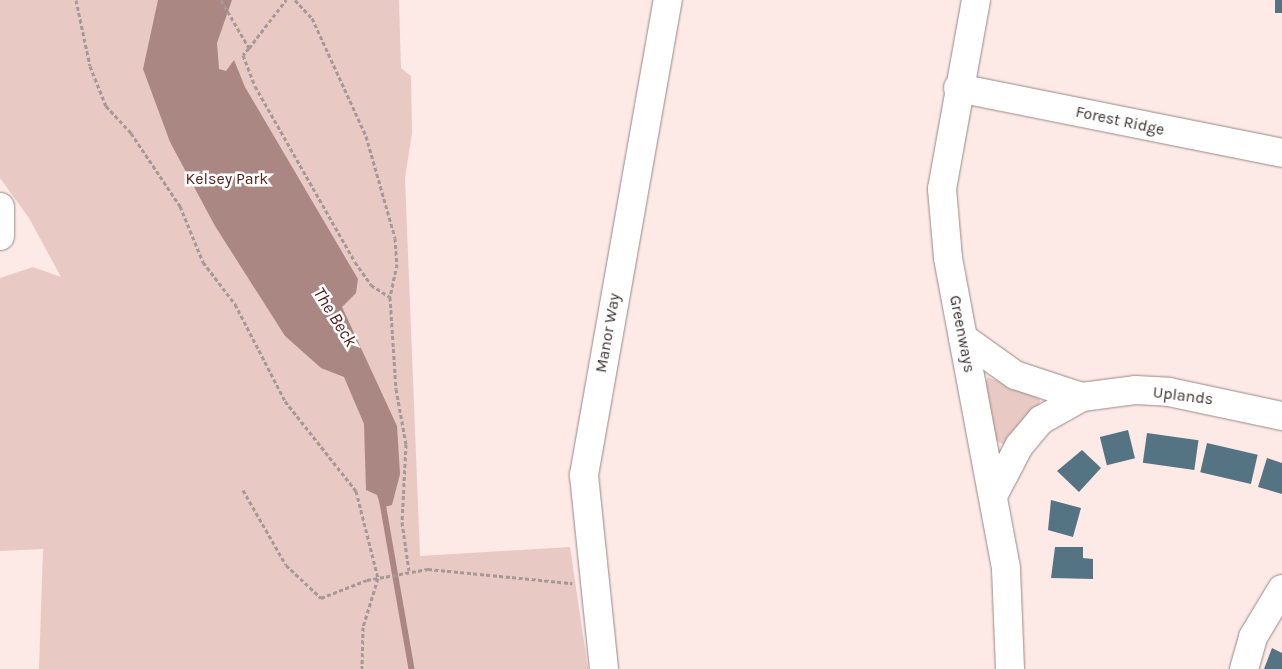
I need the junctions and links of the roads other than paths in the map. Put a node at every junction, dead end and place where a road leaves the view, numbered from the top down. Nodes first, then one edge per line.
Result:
1 (668, 0) edge
2 (976, 0) edge
3 (958, 88) junction
4 (1282, 153) edge
5 (0, 207) edge
6 (0, 236) edge
7 (963, 338) junction
8 (1082, 397) junction
9 (1282, 416) edge
10 (995, 492) junction
11 (1282, 590) edge
12 (604, 669) edge
13 (1010, 669) edge
14 (1244, 669) edge

1 - 12 street, Manor Way
2 - 3 street, Greenways
3 - 4 street, Forest Ridge
3 - 7 street, Greenways
5 - 6 street
7 - 8 street, Uplands
7 - 10 street, Greenways
8 - 9 street, Uplands
8 - 10 street, Uplands
10 - 13 street, Greenways
11 - 14 street

